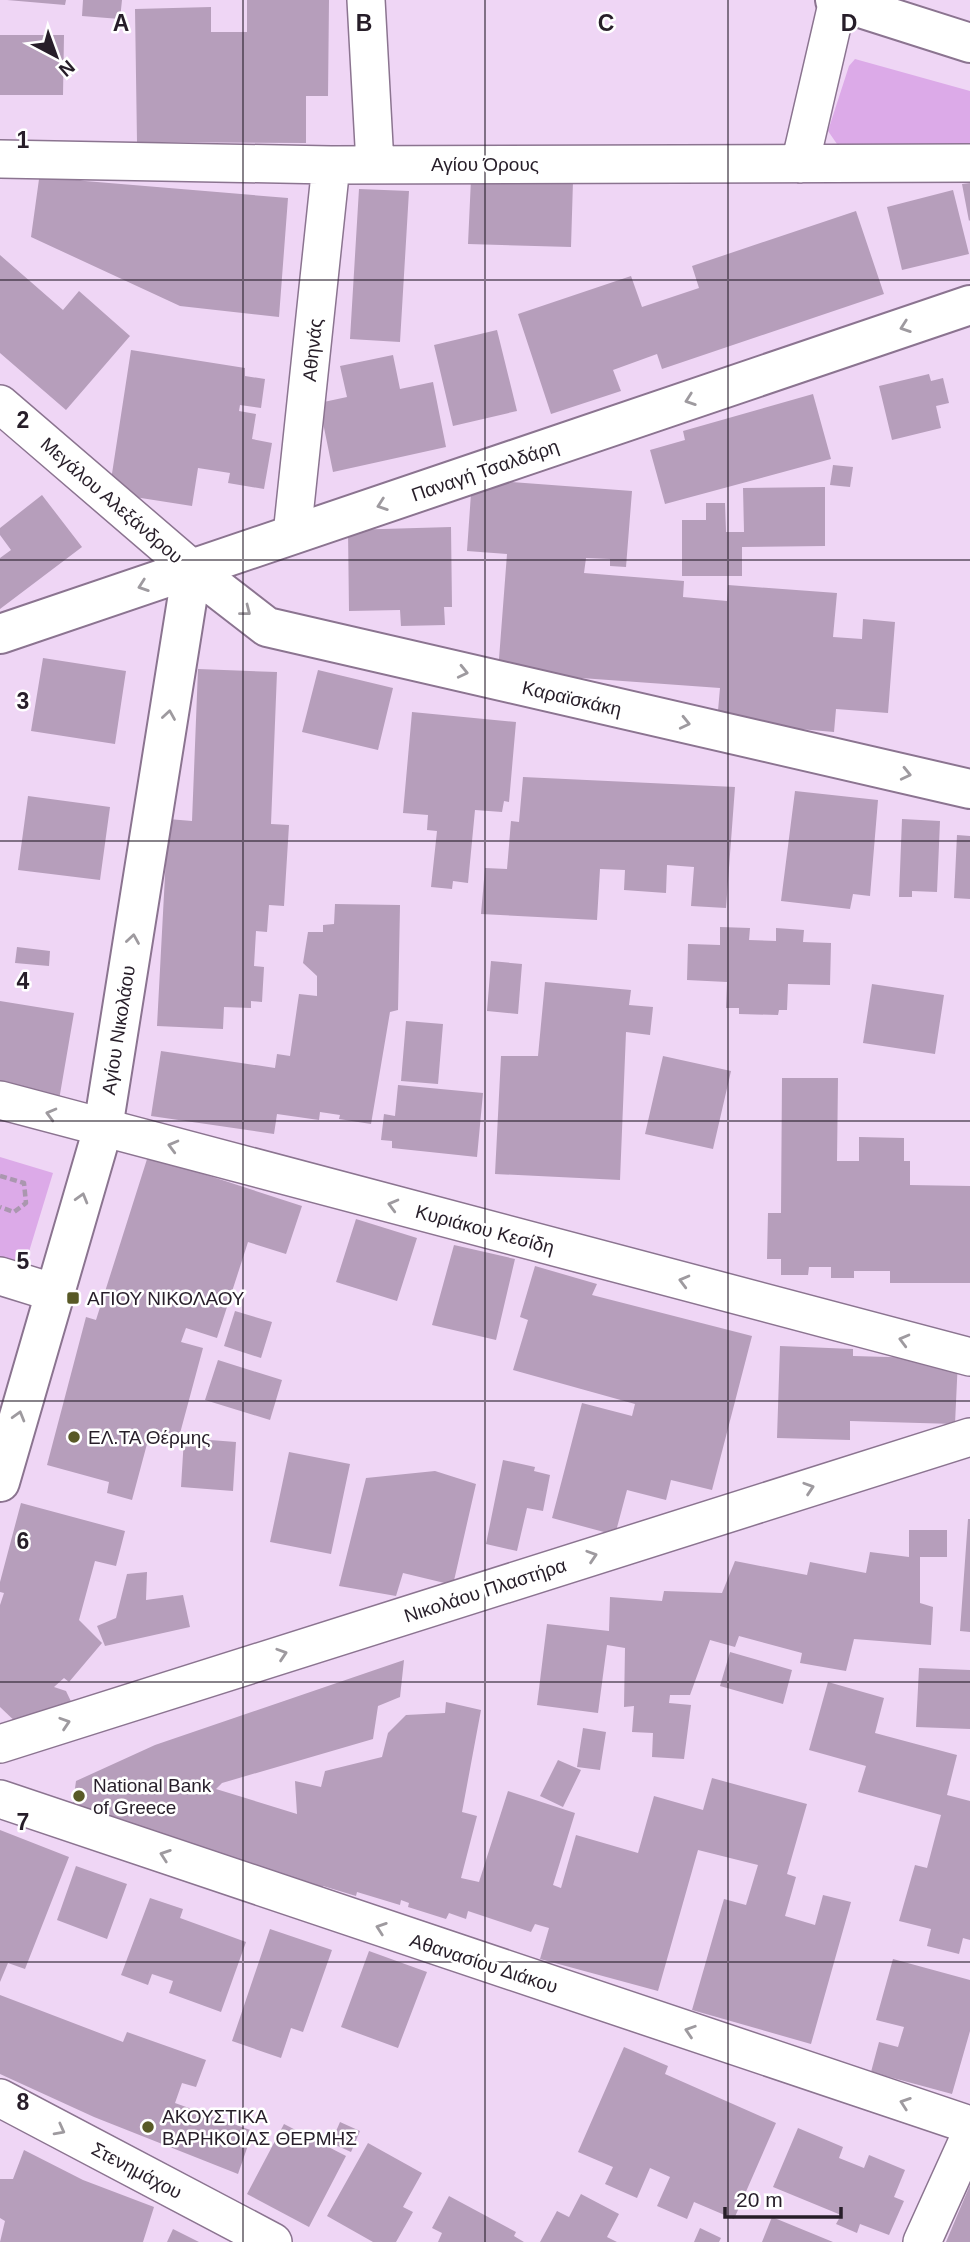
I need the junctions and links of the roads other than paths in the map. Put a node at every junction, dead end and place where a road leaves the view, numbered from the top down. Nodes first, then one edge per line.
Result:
1 (366, 0) edge
2 (837, 0) edge
3 (970, 43) edge
4 (0, 159) edge
5 (970, 163) edge
6 (375, 164) junction
7 (800, 164) junction
8 (331, 165) junction
9 (970, 305) edge
10 (0, 404) edge
11 (292, 535) junction
12 (192, 569) junction
13 (0, 634) edge
14 (970, 789) edge
15 (0, 1100) edge
16 (103, 1128) junction
17 (0, 1276) edge
18 (55, 1293) junction
19 (970, 1357) edge
20 (970, 1437) edge
21 (0, 1482) edge
22 (0, 1744) edge
23 (0, 1798) edge
24 (0, 2098) edge
25 (970, 2124) edge
26 (970, 2136) edge
27 (273, 2242) edge
28 (922, 2242) edge

1 - 6 street
2 - 3 street
2 - 7 street
4 - 8 street, Αγίου Όρους
5 - 7 street, Αγίου Όρους
6 - 7 street, Αγίου Όρους
6 - 8 street, Αγίου Όρους
8 - 11 street, Αθηνάς
9 -> 11 street, Παναγή Τσαλδάρη
10 - 12 street, Μεγάλου Αλεξάνδρου
11 - 12 street, Παναγή Τσαλδάρη
12 -> 13 street, Παναγή Τσαλδάρη
12 -> 14 street, Καραϊσκάκη
16 -> 12 street, Αγίου Νικολάου
16 -> 15 street, Κυριάκου Κεσίδη
18 -> 16 street, Αγίου Νικολάου
19 -> 16 street, Κυριάκου Κεσίδη
17 - 18 street
21 -> 18 street, Αγίου Νικολάου
22 -> 20 street, Νικολάου Πλαστήρα
25 -> 23 street, Αθανασίου Διάκου
24 -> 27 street, Στενημάχου
26 - 28 street

